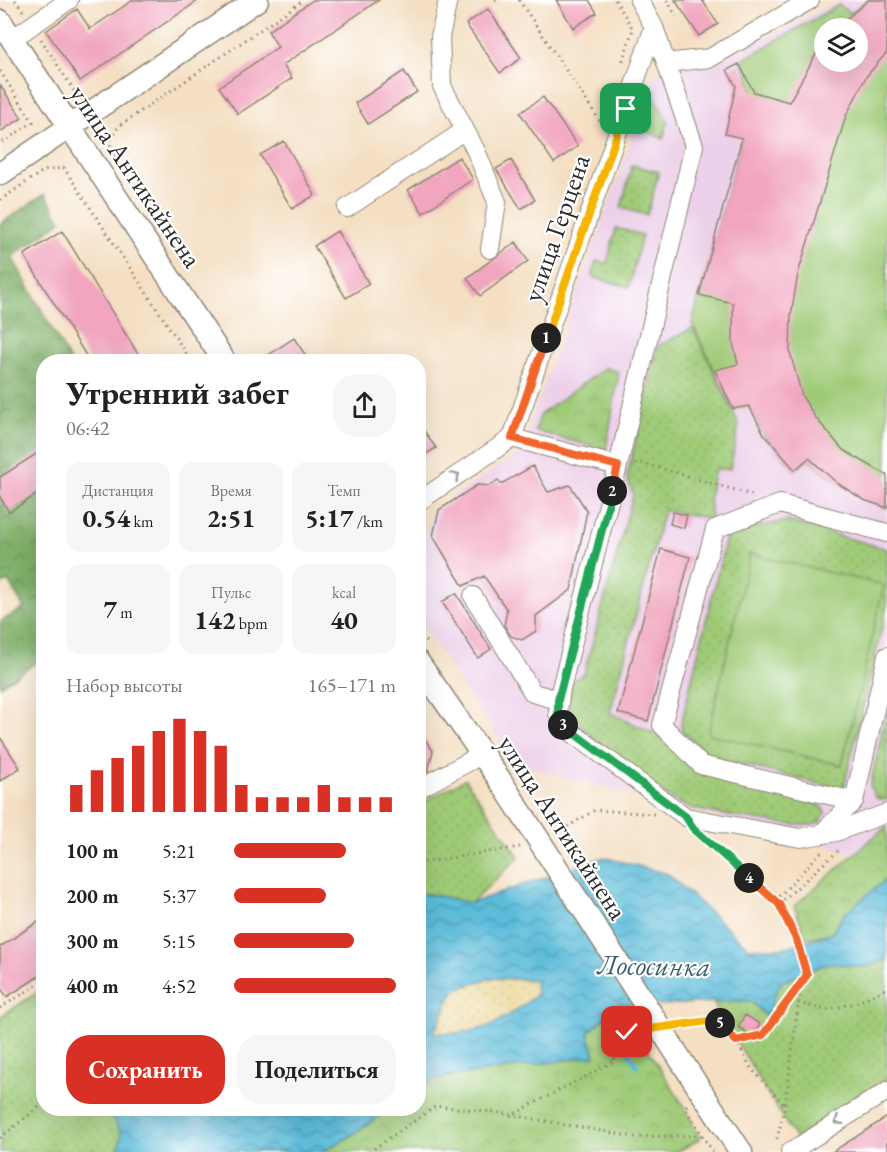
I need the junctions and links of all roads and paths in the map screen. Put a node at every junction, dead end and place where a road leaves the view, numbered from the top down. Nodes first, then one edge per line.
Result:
1 (15, 0) edge
2 (69, 0) edge
3 (304, 0) edge
4 (448, 0) edge
5 (519, 0) edge
6 (615, 0) edge
7 (639, 0) edge
8 (667, 0) edge
9 (810, 0) edge
10 (244, 4) edge
11 (676, 16) dead end
12 (32, 25) junction
13 (654, 27) junction
14 (6, 30) edge
15 (666, 63) junction
16 (0, 70) edge
17 (619, 71) dead end
18 (90, 94) dead end
19 (605, 113) dead end
20 (602, 123) junction
21 (70, 128) junction
22 (465, 130) junction
23 (598, 135) dead end
24 (110, 138) dead end
25 (0, 144) edge
26 (0, 174) edge
27 (0, 200) edge
28 (347, 208) dead end
29 (490, 249) dead end
30 (187, 354) edge
31 (220, 354) edge
32 (512, 438) junction
33 (643, 463) dead end
34 (618, 466) junction
35 (426, 504) edge
36 (780, 504) junction
37 (887, 533) edge
38 (473, 596) dead end
39 (887, 656) edge
40 (426, 673) edge
41 (558, 700) junction
42 (483, 754) junction
43 (426, 785) edge
44 (854, 801) junction
45 (887, 813) edge
46 (686, 817) junction
47 (824, 835) junction
48 (840, 849) dead end
49 (775, 901) junction
50 (779, 904) junction
51 (801, 984) junction
52 (36, 986) edge
53 (887, 988) edge
54 (798, 1003) junction
55 (0, 1008) edge
56 (671, 1026) dead end
57 (649, 1029) dead end
58 (736, 1041) junction
59 (887, 1091) edge
60 (784, 1106) junction
61 (36, 1109) edge
62 (426, 1113) edge
63 (421, 1116) edge
64 (510, 1116) junction
65 (0, 1138) edge
66 (369, 1152) edge
67 (713, 1152) edge
68 (741, 1152) edge
69 (774, 1152) edge
70 (790, 1152) edge

1 - 12 path
2 - 12 street
3 - 24 path
4 - 22 street
5 - 20 path
6 - 17 path
7 - 13 street
8 - 11 path
9 - 15 street
10 - 21 main road
12 - 14 street
12 - 18 path
13 - 15 street
13 - 32 street, улица Герцена
14 - 21 main road, улица Антикайнена
15 - 34 street
16 - 25 path
19 - 20 path
20 - 23 path
21 - 26 main road
21 - 31 main road, улица Антикайнена
22 - 28 street
22 - 29 street
27 - 30 path
32 - 34 street
35 -> 32 street
33 - 36 path
34 - 41 street
36 - 37 street
36 - 44 street
38 - 41 street
39 - 44 street
40 - 42 main road, улица Антикайнена
41 - 46 street
42 - 43 street
42 - 68 main road, улица Антикайнена, bridge
44 - 47 street
45 - 47 street
46 - 47 street
46 - 49 path
47 - 49 path
48 - 50 path
49 - 50 path
50 - 51 path
51 - 54 path
51 - 58 path
52 - 55 path
53 - 54 path
54 - 60 path
56 - 58 path
57 - 64 path
58 - 60 path
59 -> 70 street
60 - 69 path
61 - 65 path
62 - 64 path
63 - 66 path
64 - 67 path

